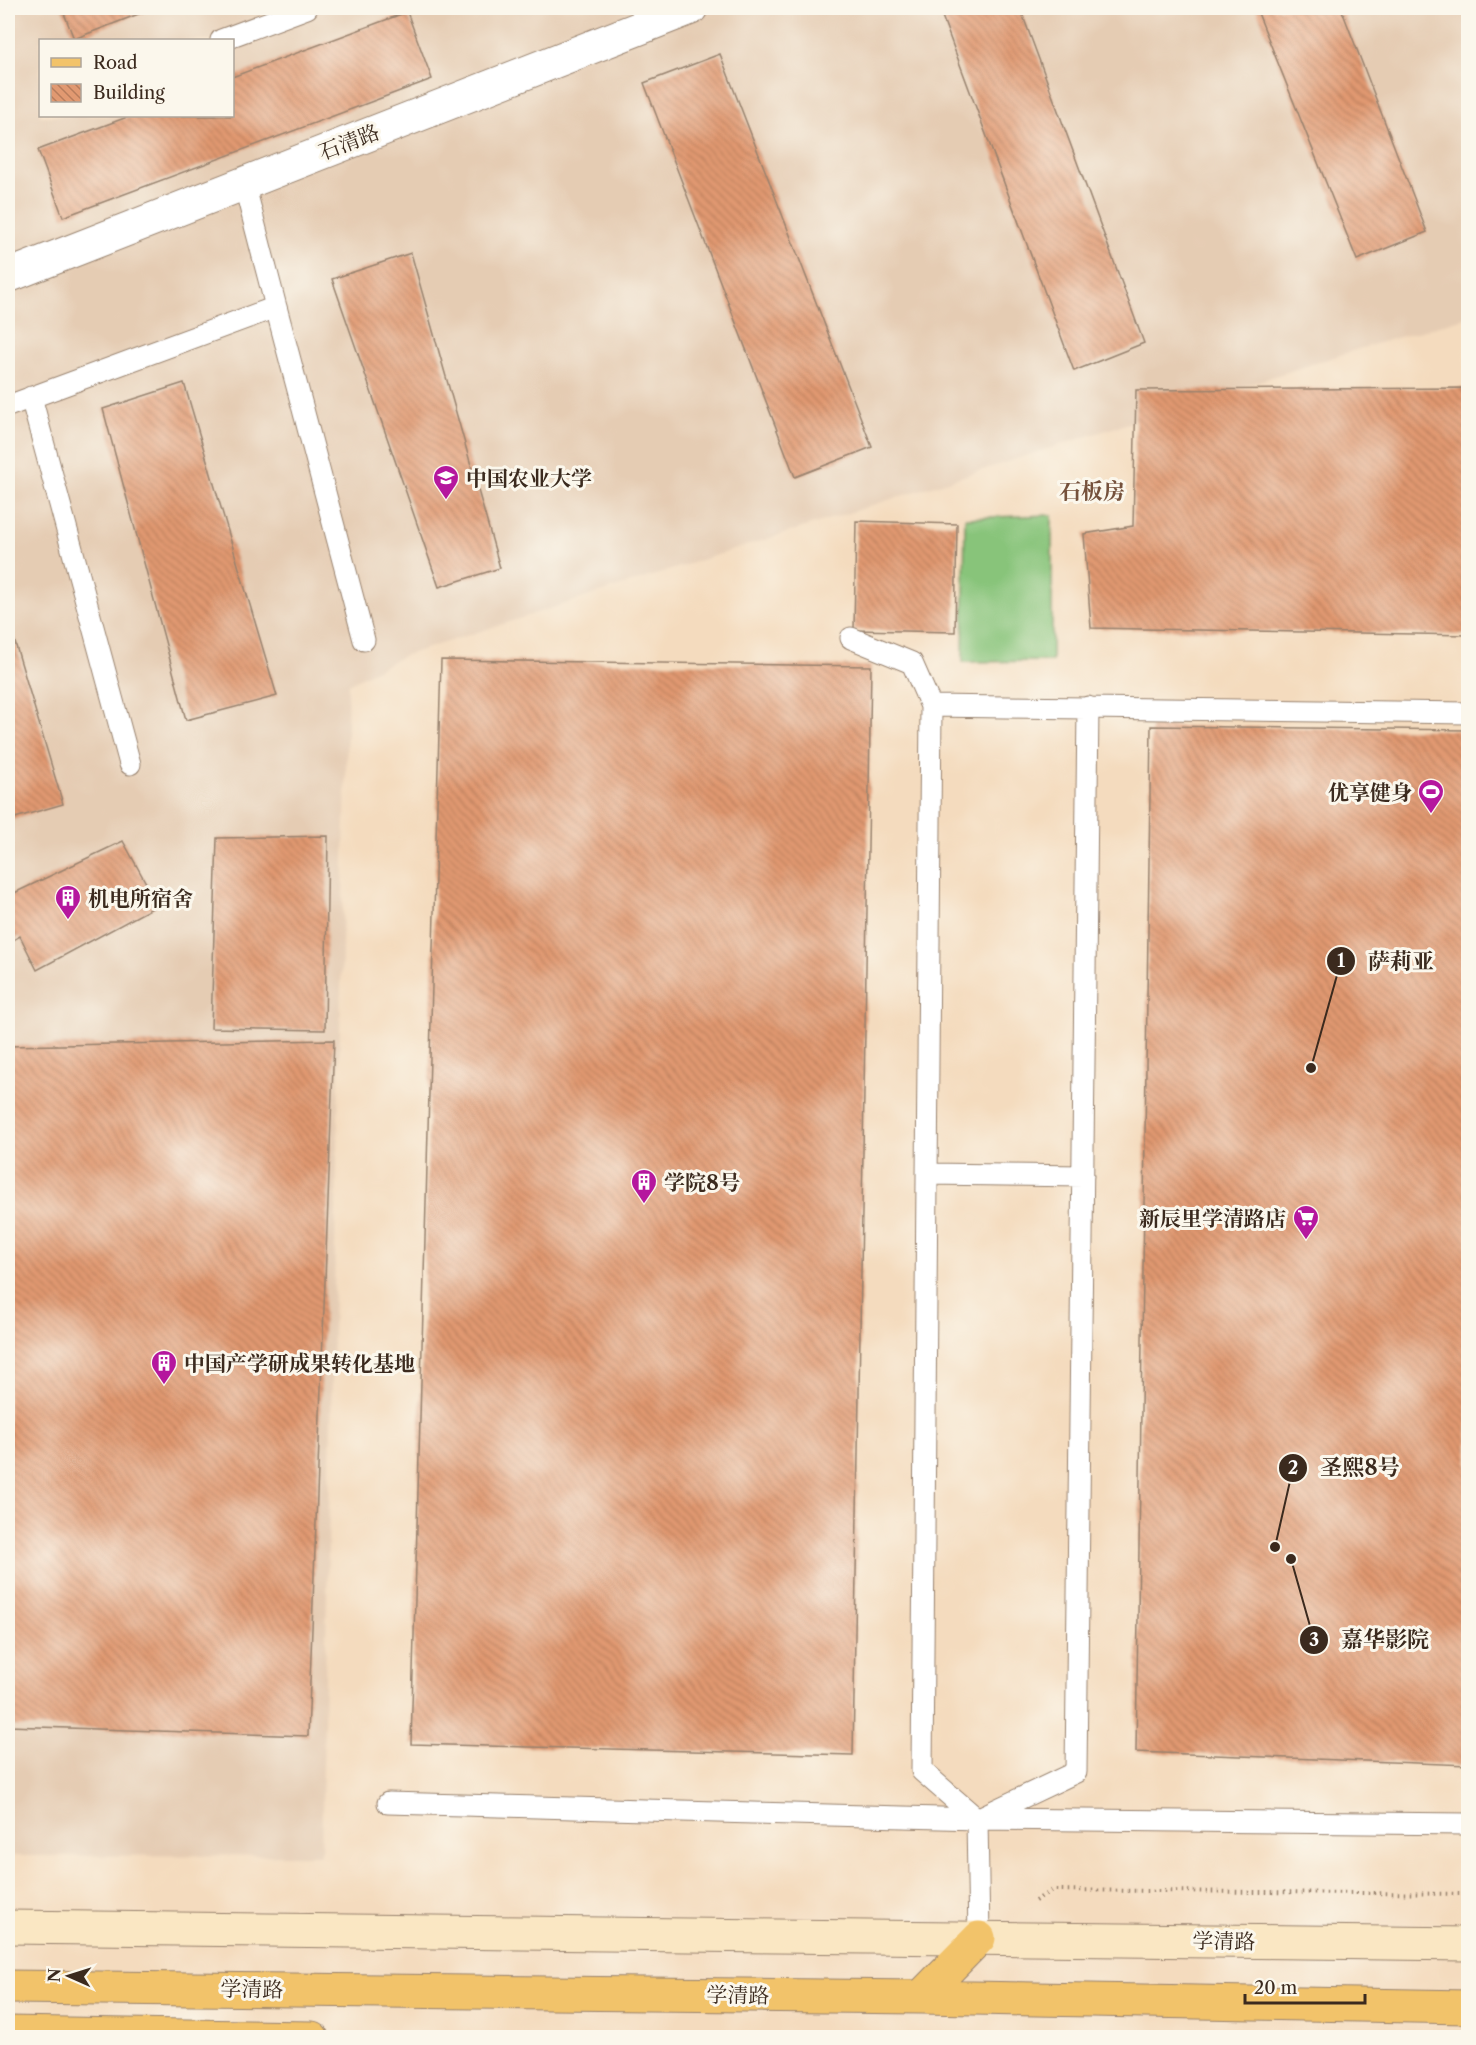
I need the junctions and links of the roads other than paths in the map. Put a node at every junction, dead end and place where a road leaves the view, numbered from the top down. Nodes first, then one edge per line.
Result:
1 (307, 8) edge
2 (691, 8) edge
3 (224, 39) edge
4 (244, 183) junction
5 (8, 276) edge
6 (276, 307) junction
7 (31, 397) junction
8 (8, 406) edge
9 (851, 638) dead end
10 (364, 640) dead end
11 (931, 706) junction
12 (1088, 707) junction
13 (1468, 713) edge
14 (130, 764) dead end
15 (927, 1174) junction
16 (1083, 1176) junction
17 (388, 1803) dead end
18 (977, 1820) junction
19 (1468, 1824) edge
20 (8, 1927) edge
21 (979, 1938) junction
22 (1468, 1944) edge
23 (8, 1987) edge
24 (921, 1997) junction
25 (1468, 2007) edge
26 (8, 2033) edge
27 (312, 2037) edge

1 - 3 lane
2 - 4 street, 石清路
4 - 5 street, 石清路
4 - 6 lane
6 - 7 lane
6 - 10 lane
7 - 8 lane
7 - 14 lane
9 - 11 lane
11 - 12 lane
11 - 15 lane
12 - 13 lane
12 - 16 lane
15 - 16 lane
15 - 18 lane
16 - 18 lane
17 - 18 lane
18 - 19 lane
18 - 21 lane
20 - 21 street, 学清路
21 - 22 street, 学清路
21 - 24 main road
23 - 24 main road, 学清路
24 - 25 main road, 学清路
26 - 27 main road

